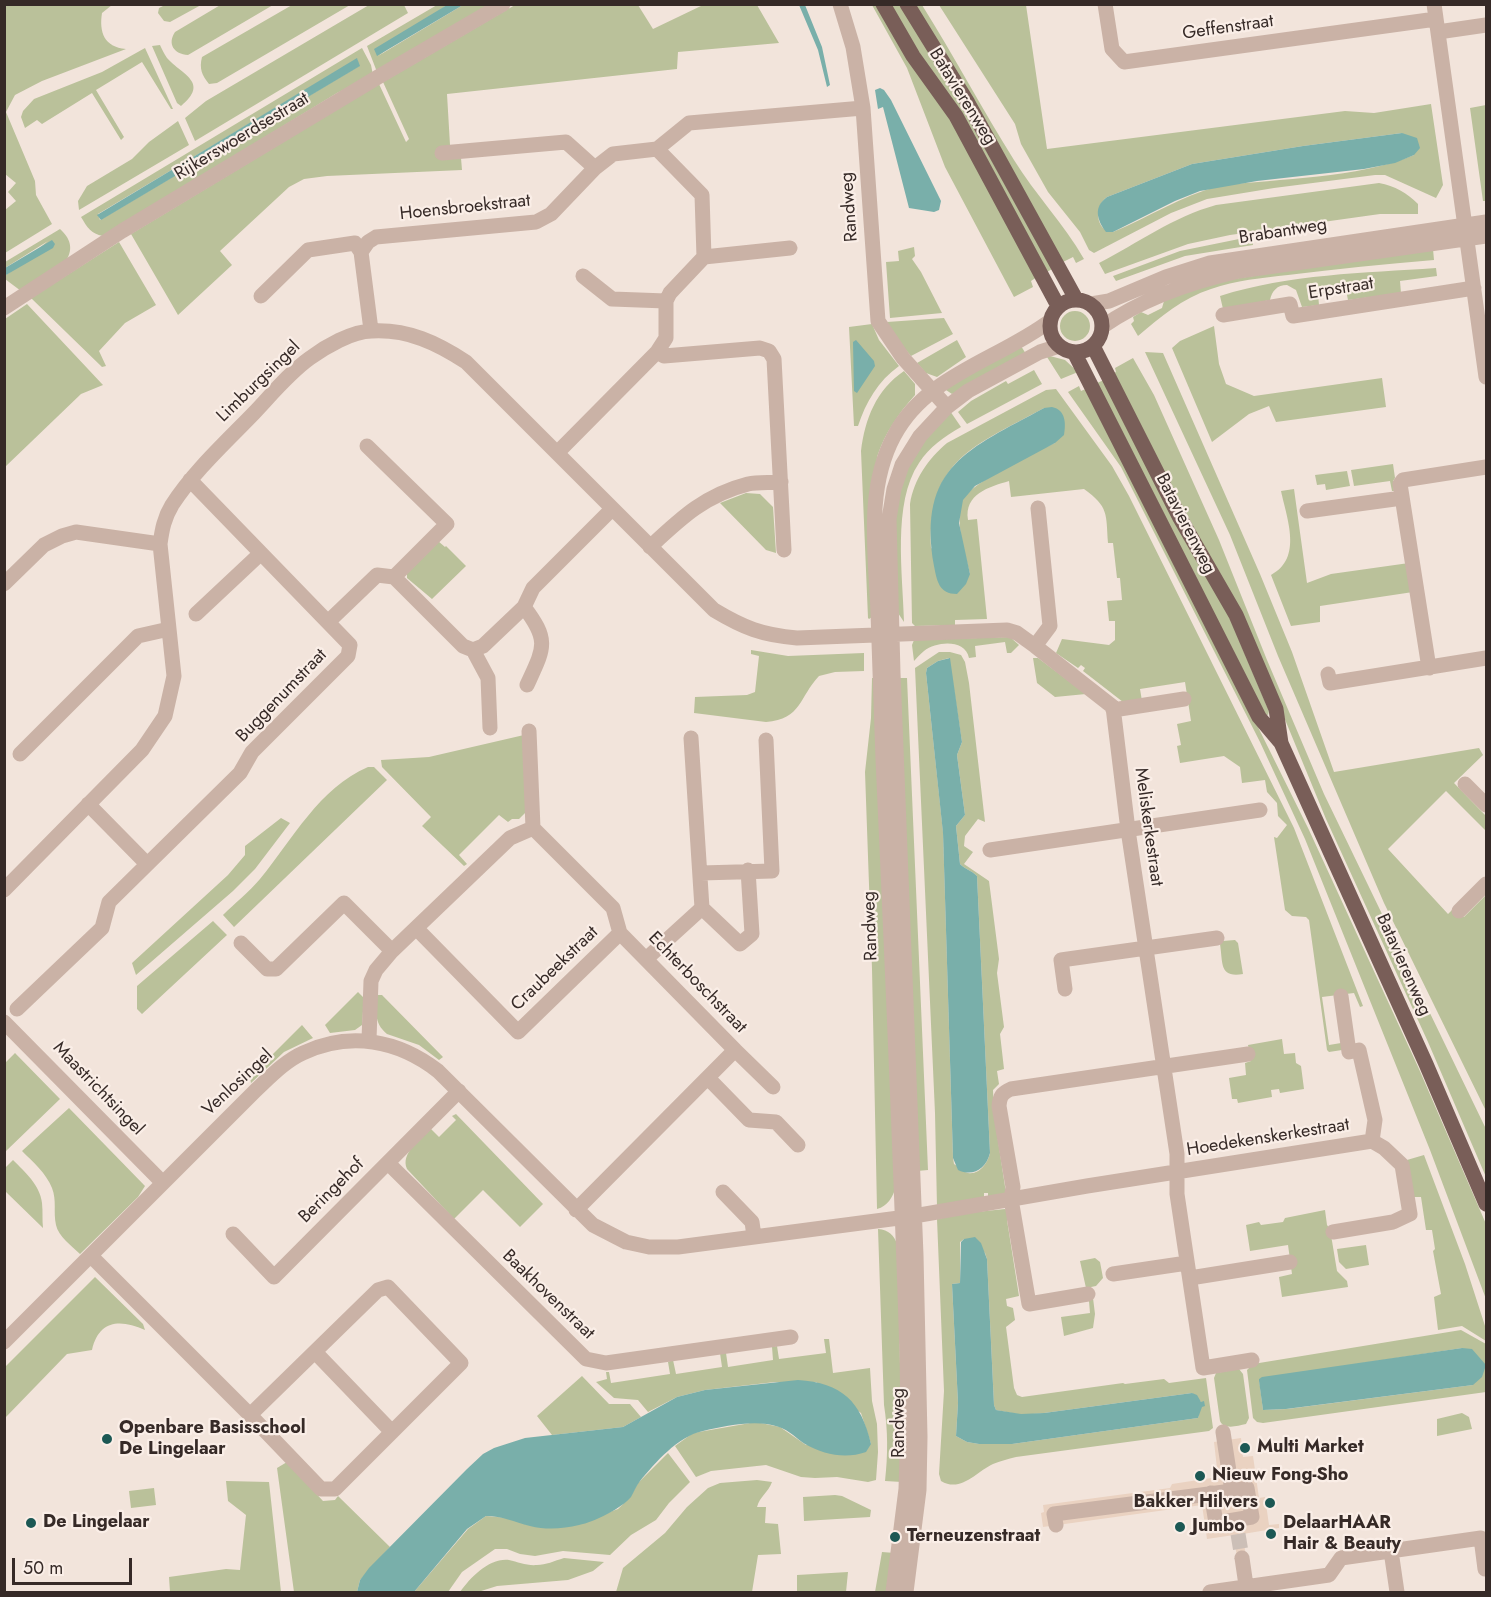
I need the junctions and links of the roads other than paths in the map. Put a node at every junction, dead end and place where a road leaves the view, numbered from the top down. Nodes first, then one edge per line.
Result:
1 (503, 4) edge
2 (840, 4) edge
3 (882, 4) edge
4 (907, 4) edge
5 (1105, 4) edge
6 (1436, 19) edge
7 (1486, 25) edge
8 (863, 108) junction
9 (657, 149) junction
10 (442, 153) dead end
11 (595, 168) junction
12 (1486, 222) edge
13 (1467, 232) junction
14 (1486, 236) edge
15 (790, 248) dead end
16 (361, 252) junction
17 (704, 257) junction
18 (583, 276) dead end
19 (1474, 288) junction
20 (261, 296) dead end
21 (1076, 299) junction
22 (666, 301) junction
23 (1091, 304) junction
24 (1058, 306) junction
25 (4, 308) edge
26 (1223, 315) dead end
27 (1050, 321) junction
28 (1102, 327) junction
29 (371, 330) junction
30 (1059, 346) junction
31 (1093, 346) junction
32 (1484, 348) edge
33 (657, 352) junction
34 (1074, 352) junction
35 (1486, 377) edge
36 (932, 390) junction
37 (947, 407) junction
38 (367, 446) dead end
39 (558, 452) junction
40 (1486, 467) edge
41 (190, 480) junction
42 (781, 482) junction
43 (1401, 498) junction
44 (612, 508) junction
45 (1038, 508) dead end
46 (1307, 511) dead end
47 (160, 544) junction
48 (650, 547) junction
49 (784, 549) dead end
50 (260, 554) junction
51 (394, 577) junction
52 (4, 584) edge
53 (524, 607) junction
54 (196, 614) dead end
55 (328, 622) junction
56 (169, 629) junction
57 (885, 634) junction
58 (1035, 646) junction
59 (473, 650) junction
60 (1486, 658) edge
61 (1429, 668) junction
62 (1328, 674) dead end
63 (527, 685) dead end
64 (1184, 699) dead end
65 (1113, 710) junction
66 (490, 728) dead end
67 (529, 731) dead end
68 (691, 738) dead end
69 (766, 740) dead end
70 (1281, 743) junction
71 (20, 754) dead end
72 (1465, 784) dead end
73 (88, 804) junction
74 (1486, 805) edge
75 (1260, 810) dead end
76 (534, 828) junction
77 (1128, 830) junction
78 (990, 850) dead end
79 (147, 864) junction
80 (748, 870) junction
81 (701, 873) junction
82 (1486, 884) edge
83 (4, 890) edge
84 (702, 908) junction
85 (1459, 910) dead end
86 (416, 928) junction
87 (620, 933) junction
88 (1217, 938) dead end
89 (241, 943) dead end
90 (1146, 948) junction
91 (392, 951) junction
92 (646, 959) junction
93 (1065, 989) dead end
94 (1341, 996) dead end
95 (16, 1009) dead end
96 (4, 1022) edge
97 (369, 1040) junction
98 (735, 1050) junction
99 (1248, 1054) dead end
100 (1163, 1066) junction
101 (708, 1078) junction
102 (773, 1087) dead end
103 (459, 1091) junction
104 (1372, 1141) junction
105 (798, 1145) dead end
106 (388, 1163) junction
107 (1177, 1172) junction
108 (163, 1183) junction
109 (723, 1192) dead end
110 (1011, 1199) junction
111 (1486, 1204) edge
112 (576, 1210) junction
113 (908, 1217) junction
114 (1333, 1232) dead end
115 (233, 1234) dead end
116 (754, 1236) junction
117 (91, 1256) junction
118 (1290, 1262) dead end
119 (1188, 1271) junction
120 (1113, 1274) dead end
121 (1088, 1294) dead end
122 (790, 1337) dead end
123 (4, 1341) edge
124 (315, 1352) junction
125 (1252, 1360) dead end
126 (250, 1415) junction
127 (392, 1432) junction
128 (1223, 1432) dead end
129 (1232, 1491) junction
130 (1211, 1493) junction
131 (1056, 1525) dead end
132 (1391, 1551) junction
133 (1242, 1558) tunnel mouth
134 (1485, 1569) edge
135 (1246, 1590) edge
136 (893, 1593) edge
137 (906, 1593) edge
138 (1210, 1593) edge
139 (1397, 1593) edge

1 - 25 street, Rijkerswoerdsestraat
2 - 8 street, Randweg
3 - 24 main road, Batavierenweg
4 - 21 main road, Batavierenweg
5 - 6 street, Geffenstraat
6 - 7 street
6 - 13 street
8 - 9 street
8 - 36 street, Randweg
9 - 11 street, Hoensbroekstraat
9 - 17 street
10 - 11 street
11 - 16 street, Hoensbroekstraat
12 - 13 street, Brabantweg
13 - 14 street, Brabantweg
13 - 19 street
13 - 23 street, Brabantweg
13 - 28 street, Brabantweg
15 - 17 street
16 - 20 street
16 - 29 street
17 - 22 street
18 - 22 street
19 - 26 street, Erpstraat
19 - 32 street
21 - 23 main road
21 - 24 main road
22 - 33 street
23 - 28 main road
24 - 27 main road
27 - 30 main road
27 - 36 street, Randweg
28 - 31 main road
29 - 39 street, Limburgsingel
29 - 41 street, Limburgsingel
30 - 34 main road
30 - 37 street, Randweg
31 - 34 main road
31 - 70 main road, Batavierenweg
32 - 35 street
33 - 39 street
33 - 42 street
34 - 70 main road, Batavierenweg
36 - 37 street, Randweg
36 - 57 street, Randweg
37 - 57 street, Randweg
38 - 51 street
39 - 44 street, Limburgsingel
40 - 43 street
41 - 47 street, Limburgsingel
41 - 50 street, Buggenumstraat
42 - 48 street
42 - 49 street
43 - 46 street
43 - 61 street
44 - 48 street, Limburgsingel
44 - 53 street
45 - 58 street
47 - 52 street
47 - 56 street, Limburgsingel
48 - 57 street, Limburgsingel
50 - 54 street
50 - 55 street, Buggenumstraat
51 - 55 street
51 - 59 street
53 - 59 street
53 - 63 street
55 - 79 street, Buggenumstraat
56 - 71 street
56 - 73 street, Limburgsingel
57 - 58 street
57 - 113 street, Randweg
58 - 65 street
59 - 66 street
60 - 61 street
61 - 62 street
64 - 65 street
65 - 77 street, Meliskerkestraat
67 - 76 street
68 - 81 street
69 - 80 street
70 - 111 main road, Batavierenweg
72 - 74 street
73 - 79 street
73 - 83 street, Limburgsingel
75 - 77 street
76 - 86 street
76 - 87 street, Echterboschstraat
77 - 78 street
77 - 90 street, Meliskerkestraat
79 - 95 street, Buggenumstraat
80 - 81 street
80 - 84 street
81 - 84 street
82 - 85 street
84 - 92 street
86 - 87 street, Craubeekstraat
86 - 91 street
87 - 92 street, Echterboschstraat
88 - 90 street
89 - 91 street
90 - 93 street
90 - 100 street, Meliskerkestraat
91 - 97 street
92 - 98 street, Echterboschstraat
94 - 104 street, Hoedekenskerkestraat
96 - 108 street, Maastrichtsingel
97 - 103 street, Venlosingel
97 - 108 street, Venlosingel
98 - 101 street, Echterboschstraat
98 - 102 street
99 - 100 street
100 - 107 street, Meliskerkestraat
100 - 110 street
101 - 105 street
101 - 112 street, Echterboschstraat
103 - 106 street, Beringehof
103 - 112 street, Venlosingel
104 - 107 street, Hoedekenskerkestraat
104 - 114 street
106 - 115 street, Beringehof
106 - 122 street, Baakhovenstraat
107 - 110 street, Hoedekenskerkestraat
107 - 119 street, Meliskerkestraat
108 - 117 street, Venlosingel
109 - 116 street
110 - 113 street, Hoedekenskerkestraat
110 - 121 street
112 - 116 street, Venlosingel
113 - 116 street, Venlosingel
113 - 136 street, Randweg
113 - 137 street, Randweg
117 - 123 street, Venlosingel
117 - 126 street
118 - 119 street
119 - 120 street
119 - 125 street, Meliskerkestraat
124 - 126 street
124 - 127 street
124 - 127 street
126 - 127 street
128 - 129 street
129 - 130 street
129 - 130 street
130 - 131 street
132 - 134 street
132 - 135 street
132 - 139 street
133 - 135 street
135 - 138 street

